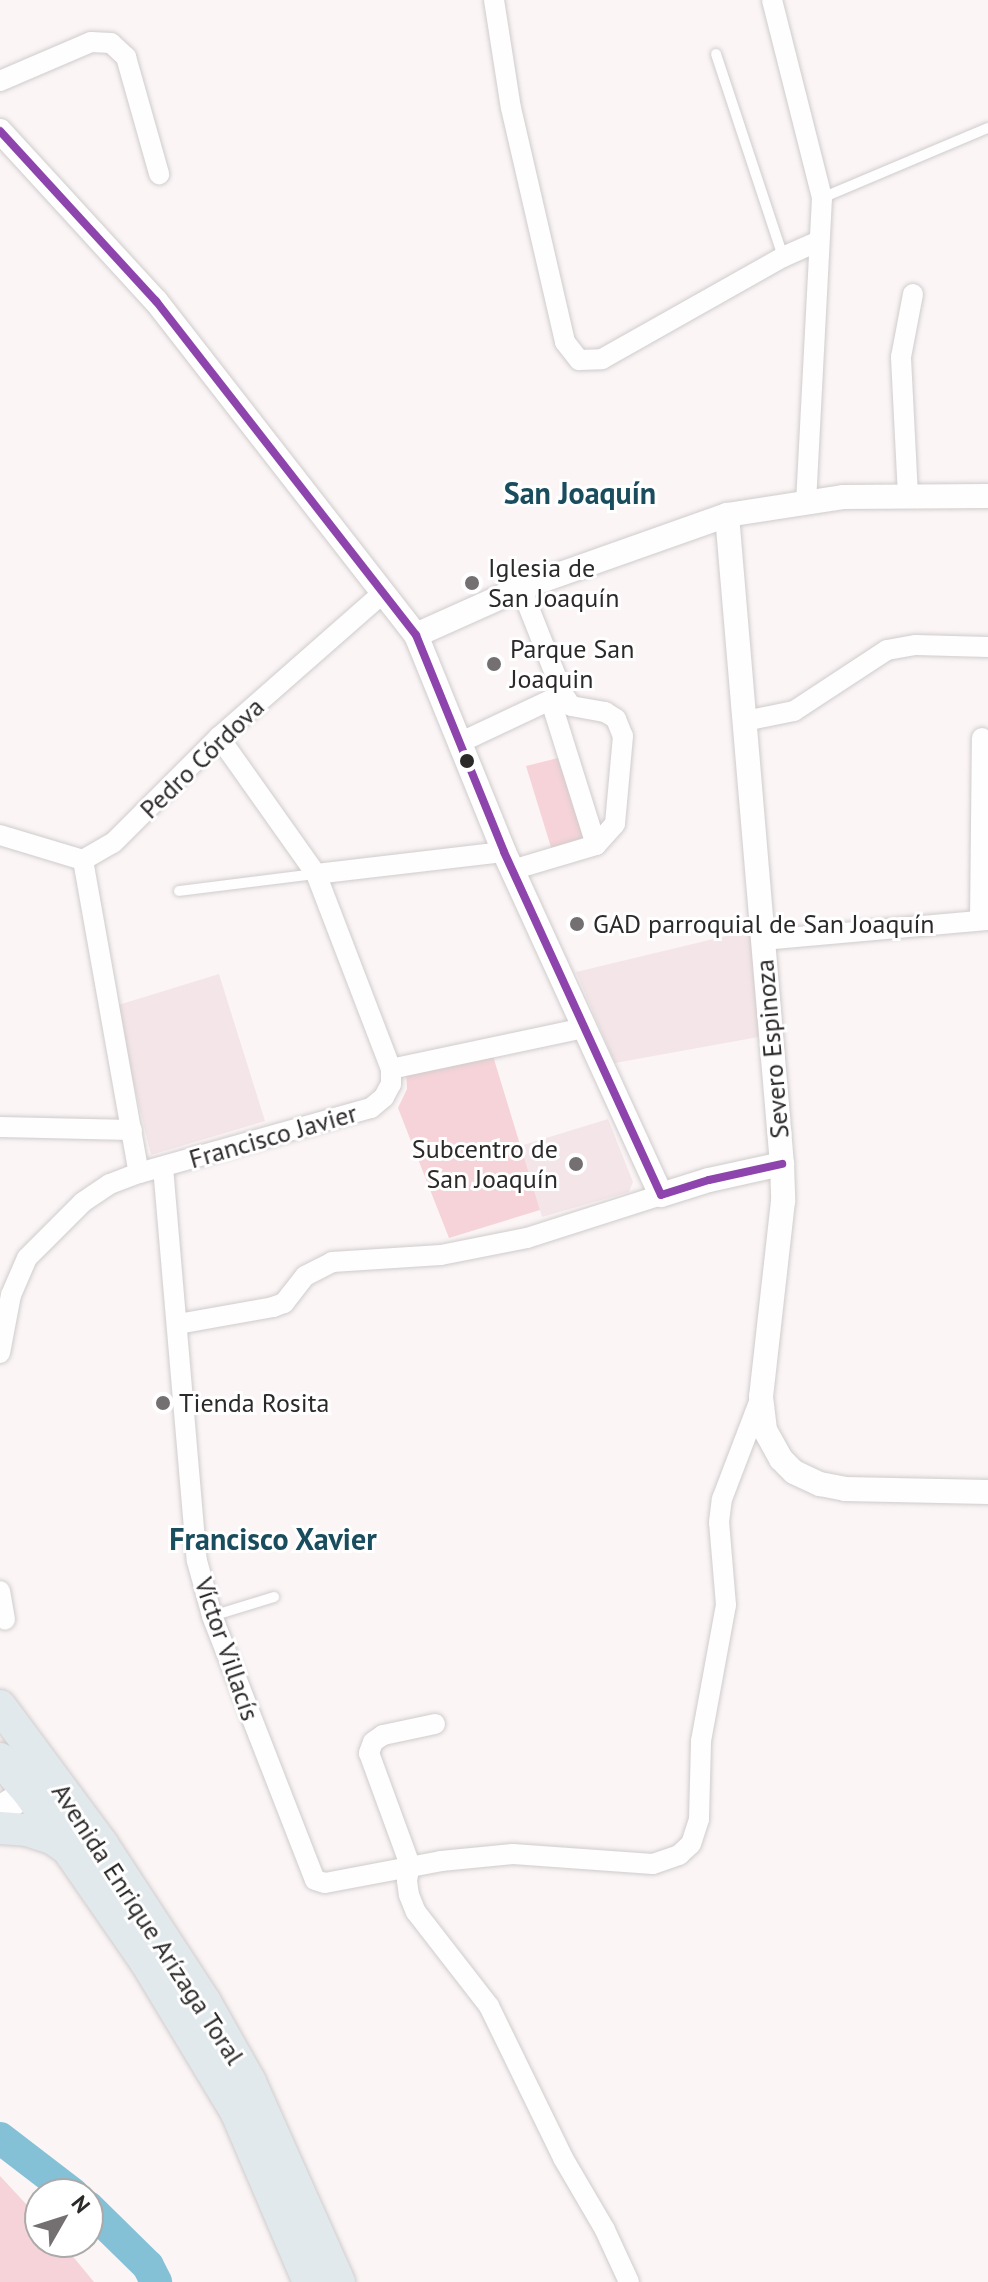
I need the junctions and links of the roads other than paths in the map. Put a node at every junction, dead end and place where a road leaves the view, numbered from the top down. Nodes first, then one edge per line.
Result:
1 (494, 0) edge
2 (772, 0) edge
3 (716, 54) dead end
4 (0, 81) edge
5 (988, 128) edge
6 (0, 131) edge
7 (159, 174) dead end
8 (822, 198) junction
9 (819, 241) junction
10 (783, 257) junction
11 (913, 294) dead end
12 (908, 496) junction
13 (988, 496) edge
14 (806, 501) junction
15 (727, 515) junction
16 (521, 588) junction
17 (383, 593) junction
18 (416, 635) junction
19 (988, 647) edge
20 (557, 698) junction
21 (745, 721) junction
22 (219, 737) junction
23 (982, 738) dead end
24 (459, 743) junction
25 (0, 835) edge
26 (596, 845) junction
27 (83, 860) junction
28 (508, 861) junction
29 (316, 874) junction
30 (179, 891) dead end
31 (984, 920) edge
32 (764, 940) junction
33 (584, 1028) junction
34 (391, 1069) junction
35 (0, 1127) edge
36 (132, 1130) junction
37 (782, 1164) junction
38 (163, 1167) junction
39 (139, 1173) junction
40 (661, 1195) junction
41 (178, 1324) junction
42 (0, 1353) edge
43 (761, 1397) junction
44 (988, 1492) edge
45 (0, 1591) edge
46 (274, 1597) dead end
47 (212, 1616) junction
48 (5, 1620) dead end
49 (0, 1706) edge
50 (435, 1724) dead end
51 (0, 1759) edge
52 (40, 1785) junction
53 (0, 1810) edge
54 (0, 1828) edge
55 (68, 1849) junction
56 (410, 1865) junction
57 (309, 2282) edge
58 (339, 2282) edge
59 (629, 2282) edge

1 - 10 street
2 - 8 street
3 - 10 lane
4 - 7 street
5 - 8 lane
6 - 17 street
8 - 9 street
9 - 10 street
9 - 14 street
11 - 12 street
12 - 13 street
12 - 14 street
14 - 15 street
15 - 16 street
15 - 21 street, Severo Espinoza
16 - 18 street
16 - 20 street
17 - 18 street
17 - 22 street, Pedro Córdova
18 - 24 street
19 - 21 street
20 - 24 street
20 - 26 street
20 - 26 street
21 - 32 street, Severo Espinoza
22 - 27 street, Pedro Córdova
22 - 29 street
23 - 31 street
24 - 28 street
25 - 27 street
26 - 28 street
27 - 36 street
28 - 29 street
28 - 33 street
29 - 30 lane
29 - 34 street
31 - 32 street
32 - 37 street, Severo Espinoza
33 - 34 street
33 - 40 street
34 - 38 street, Francisco Javier
35 - 36 street
36 - 39 street
37 - 40 street
37 - 43 street, Severo Espinoza
38 - 39 street, Francisco Javier
38 - 41 street, Víctor Villacís
39 - 42 street, Francisco Javier
40 - 41 street
41 - 47 street, Víctor Villacís
43 - 44 street, Severo Espinoza
43 - 56 street
45 - 48 street
46 - 47 lane
47 - 56 street, Víctor Villacís
49 - 52 main road, Avenida Enrique Arízaga Toral
50 - 56 street
51 - 52 main road, Avenida Enrique Arízaga Toral
52 - 53 main road
52 - 55 main road, Avenida Enrique Arízaga Toral
52 - 58 main road, Avenida Enrique Arízaga Toral
54 - 55 main road
55 - 57 main road, Avenida Enrique Arízaga Toral
56 - 59 street

